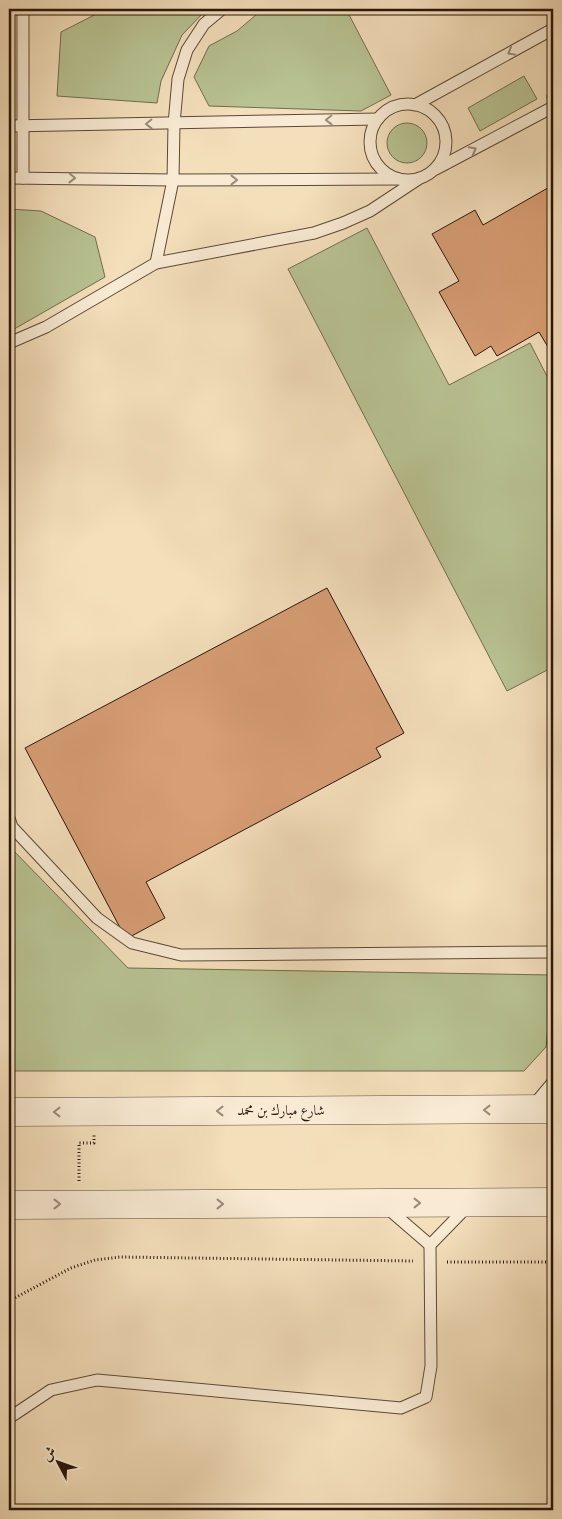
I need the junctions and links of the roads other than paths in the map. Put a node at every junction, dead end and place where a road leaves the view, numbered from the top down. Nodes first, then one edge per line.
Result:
1 (23, 9) edge
2 (222, 9) edge
3 (553, 29) edge
4 (415, 105) junction
5 (553, 107) edge
6 (378, 119) junction
7 (174, 124) junction
8 (9, 126) edge
9 (23, 126) junction
10 (425, 175) junction
11 (9, 178) edge
12 (23, 178) junction
13 (399, 179) junction
14 (172, 180) junction
15 (156, 263) junction
16 (9, 342) edge
17 (9, 818) edge
18 (553, 952) edge
19 (553, 1082) edge
20 (541, 1109) edge
21 (9, 1112) edge
22 (553, 1202) edge
23 (380, 1203) junction
24 (471, 1203) junction
25 (9, 1205) edge
26 (430, 1246) junction
27 (9, 1418) edge

1 - 9 lane
2 - 7 lane
3 -> 4 lane
4 - 6 lane
4 - 10 lane
10 -> 5 lane
6 -> 7 lane
6 - 13 lane
7 -> 9 lane
7 - 14 lane
8 - 9 lane
9 - 12 lane
10 - 13 lane
10 - 15 lane
11 - 12 lane
12 -> 14 lane
14 -> 13 lane
14 - 15 lane
15 - 16 lane
17 - 18 lane
19 - 20 lane
20 -> 21 street, شارع مبارك بن محمد
22 - 24 street
23 -> 24 street
25 -> 23 street
23 - 26 lane
24 - 26 lane
26 - 27 lane

